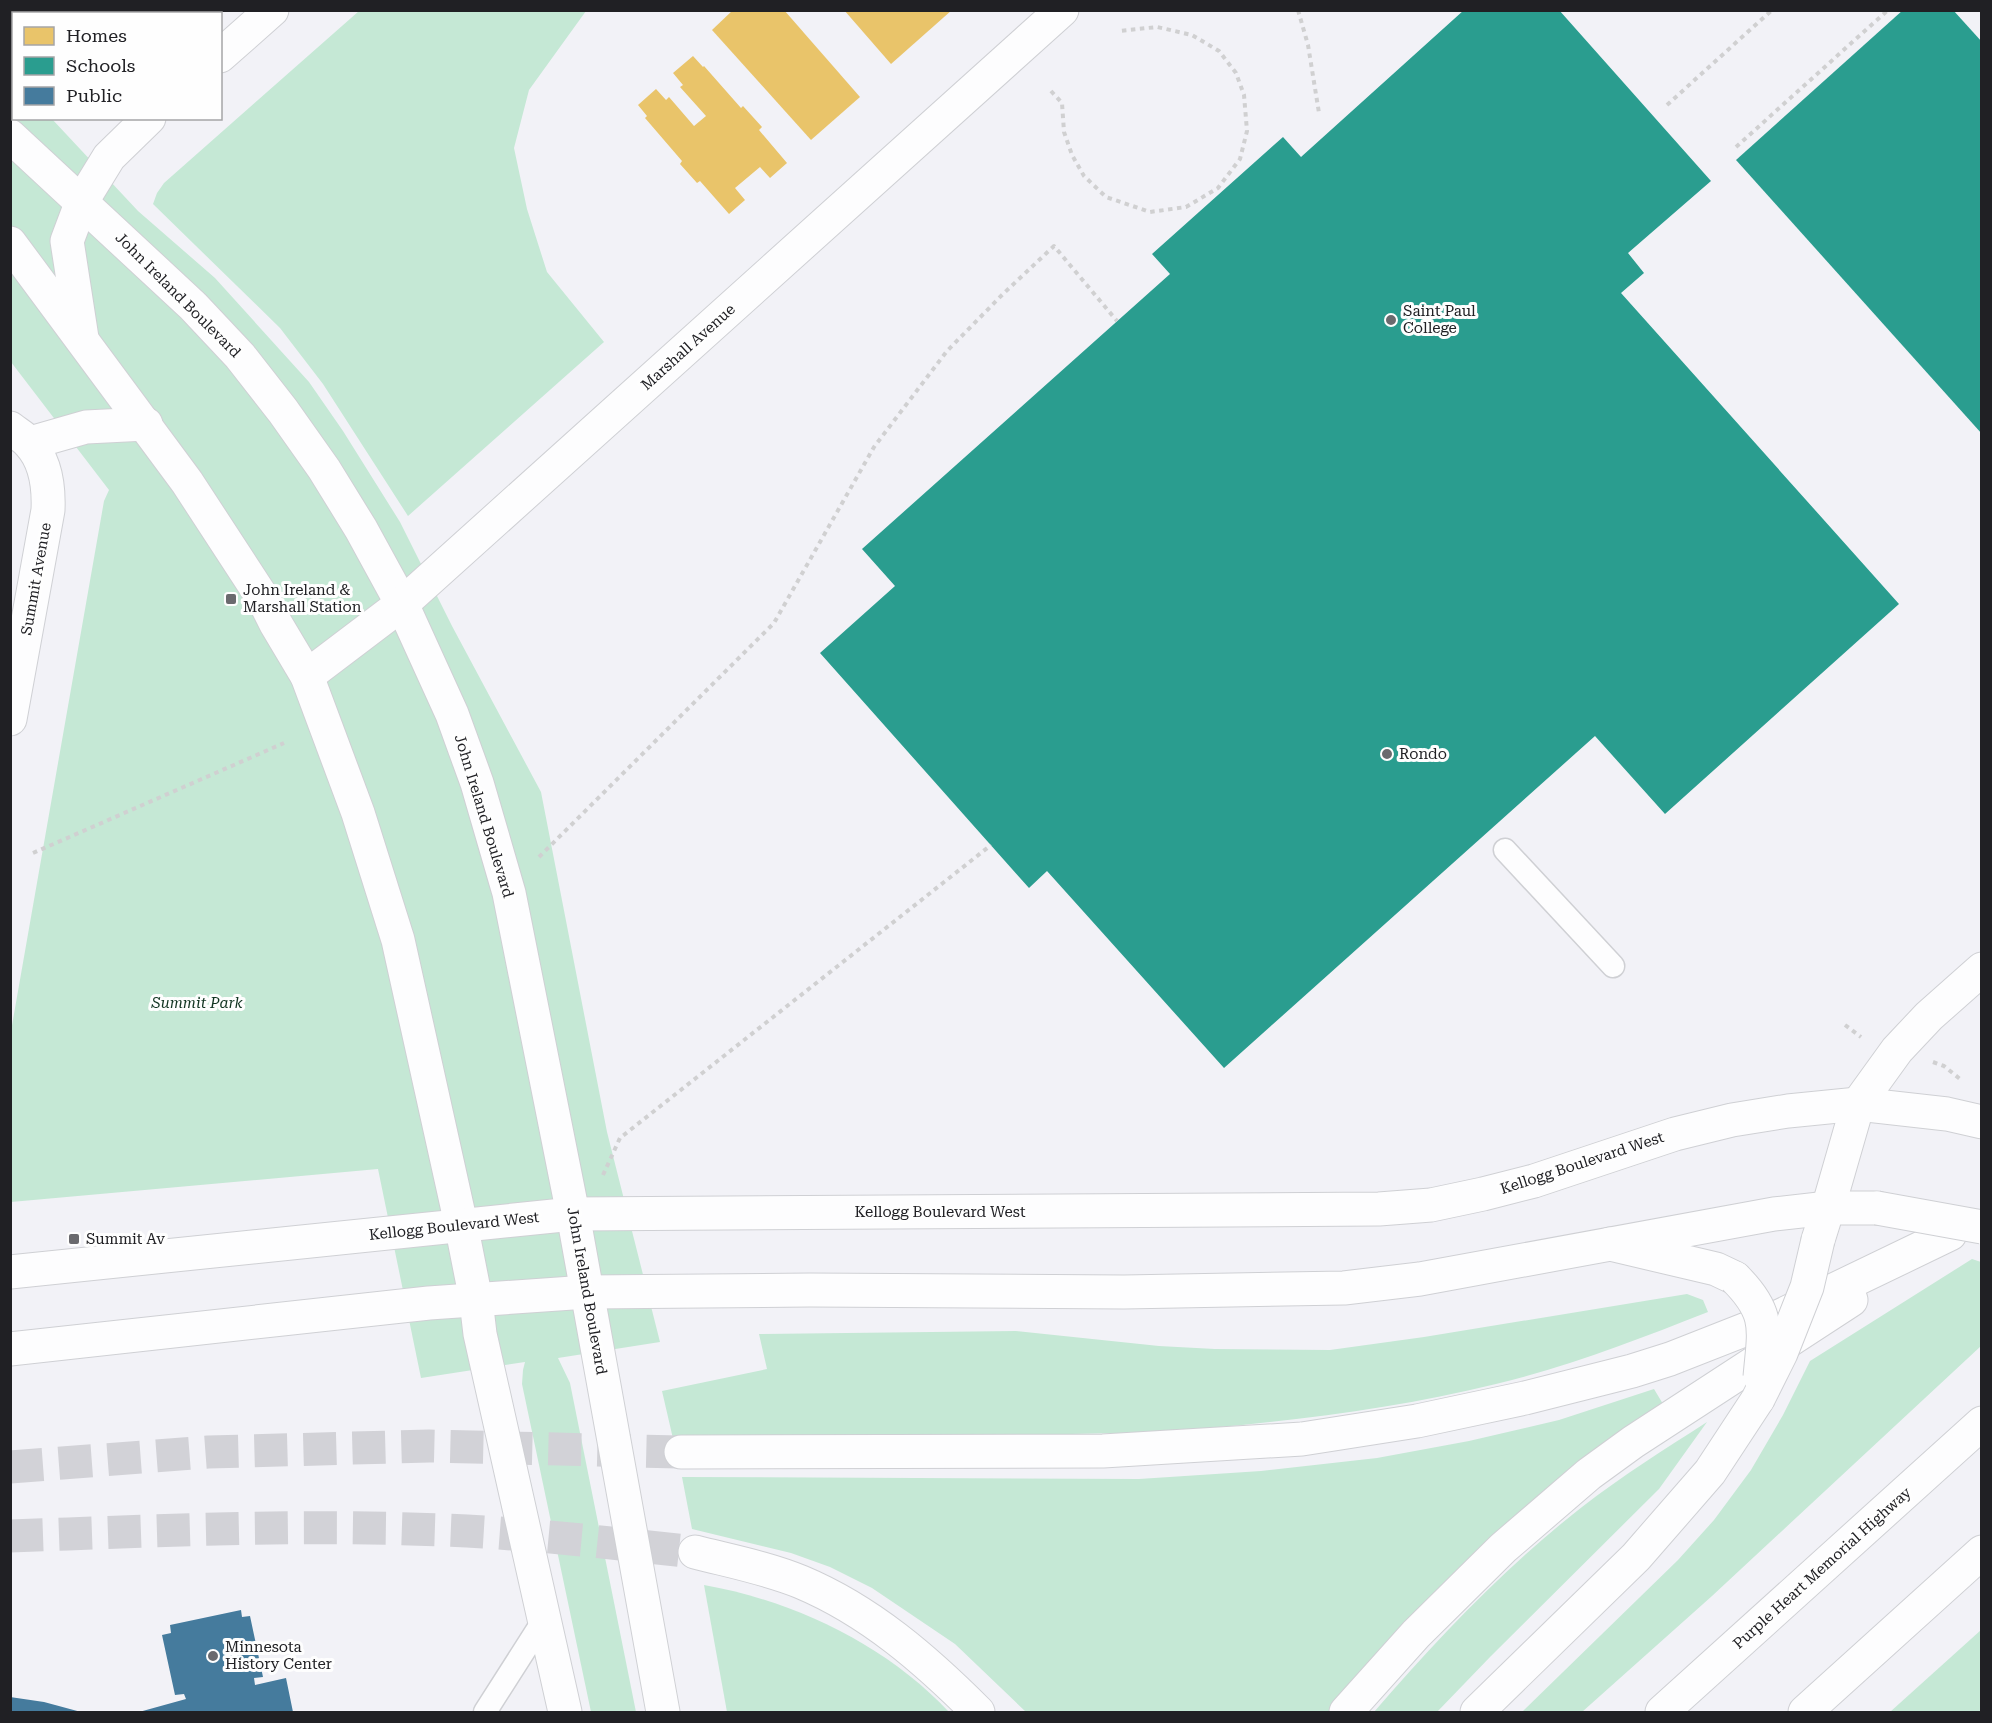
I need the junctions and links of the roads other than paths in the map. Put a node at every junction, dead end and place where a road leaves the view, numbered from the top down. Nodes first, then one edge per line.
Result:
1 (272, 10) edge
2 (1048, 15) edge
3 (222, 54) edge
4 (147, 120) edge
5 (10, 136) edge
6 (82, 201) junction
7 (10, 243) edge
8 (82, 338) junction
9 (146, 424) junction
10 (20, 436) edge
11 (402, 604) junction
12 (307, 676) junction
13 (10, 719) edge
14 (1505, 850) dead end
15 (1613, 966) dead end
16 (1982, 969) edge
17 (1858, 1104) junction
18 (1982, 1122) edge
19 (1828, 1209) junction
20 (1982, 1211) edge
21 (573, 1214) junction
22 (461, 1224) junction
23 (1982, 1227) edge
24 (1950, 1234) junction
25 (1610, 1244) junction
26 (10, 1272) edge
27 (587, 1292) junction
28 (476, 1300) junction
29 (10, 1349) edge
30 (1758, 1399) junction
31 (1982, 1423) edge
32 (681, 1452) tunnel mouth
33 (695, 1552) tunnel mouth
34 (1982, 1552) edge
35 (545, 1618) junction
36 (485, 1713) edge
37 (565, 1713) edge
38 (663, 1713) edge
39 (978, 1713) edge
40 (1346, 1713) edge
41 (1477, 1713) edge
42 (1662, 1713) edge
43 (1805, 1713) edge

1 - 3 main road
2 - 11 main road, Marshall Avenue
4 - 6 main road
5 - 6 main road, John Ireland Boulevard
6 - 8 main road
6 - 11 main road, John Ireland Boulevard
7 - 8 main road
8 - 9 main road
9 - 10 main road
9 - 12 main road
10 - 13 main road, Summit Avenue
11 - 12 main road, Marshall Avenue
11 - 21 main road, John Ireland Boulevard
12 - 22 main road
14 - 15 lane
16 - 17 main road
17 - 18 main road, Kellogg Boulevard West
17 - 19 main road
17 - 21 main road, Kellogg Boulevard West
19 - 23 main road, bridge
19 - 25 main road
19 - 30 main road, bridge
20 - 24 main road
21 - 22 main road, Kellogg Boulevard West
21 - 27 main road, John Ireland Boulevard
22 - 26 main road, Kellogg Boulevard West
22 - 28 main road
24 - 32 main road
24 - 40 main road
25 - 27 main road
25 - 30 main road, bridge
27 - 28 main road
27 - 38 main road, John Ireland Boulevard
28 - 29 main road
28 - 35 main road
30 - 41 main road
31 - 42 main road, Purple Heart Memorial Highway
33 - 39 main road
34 - 43 main road
35 - 36 lane
35 - 37 main road

